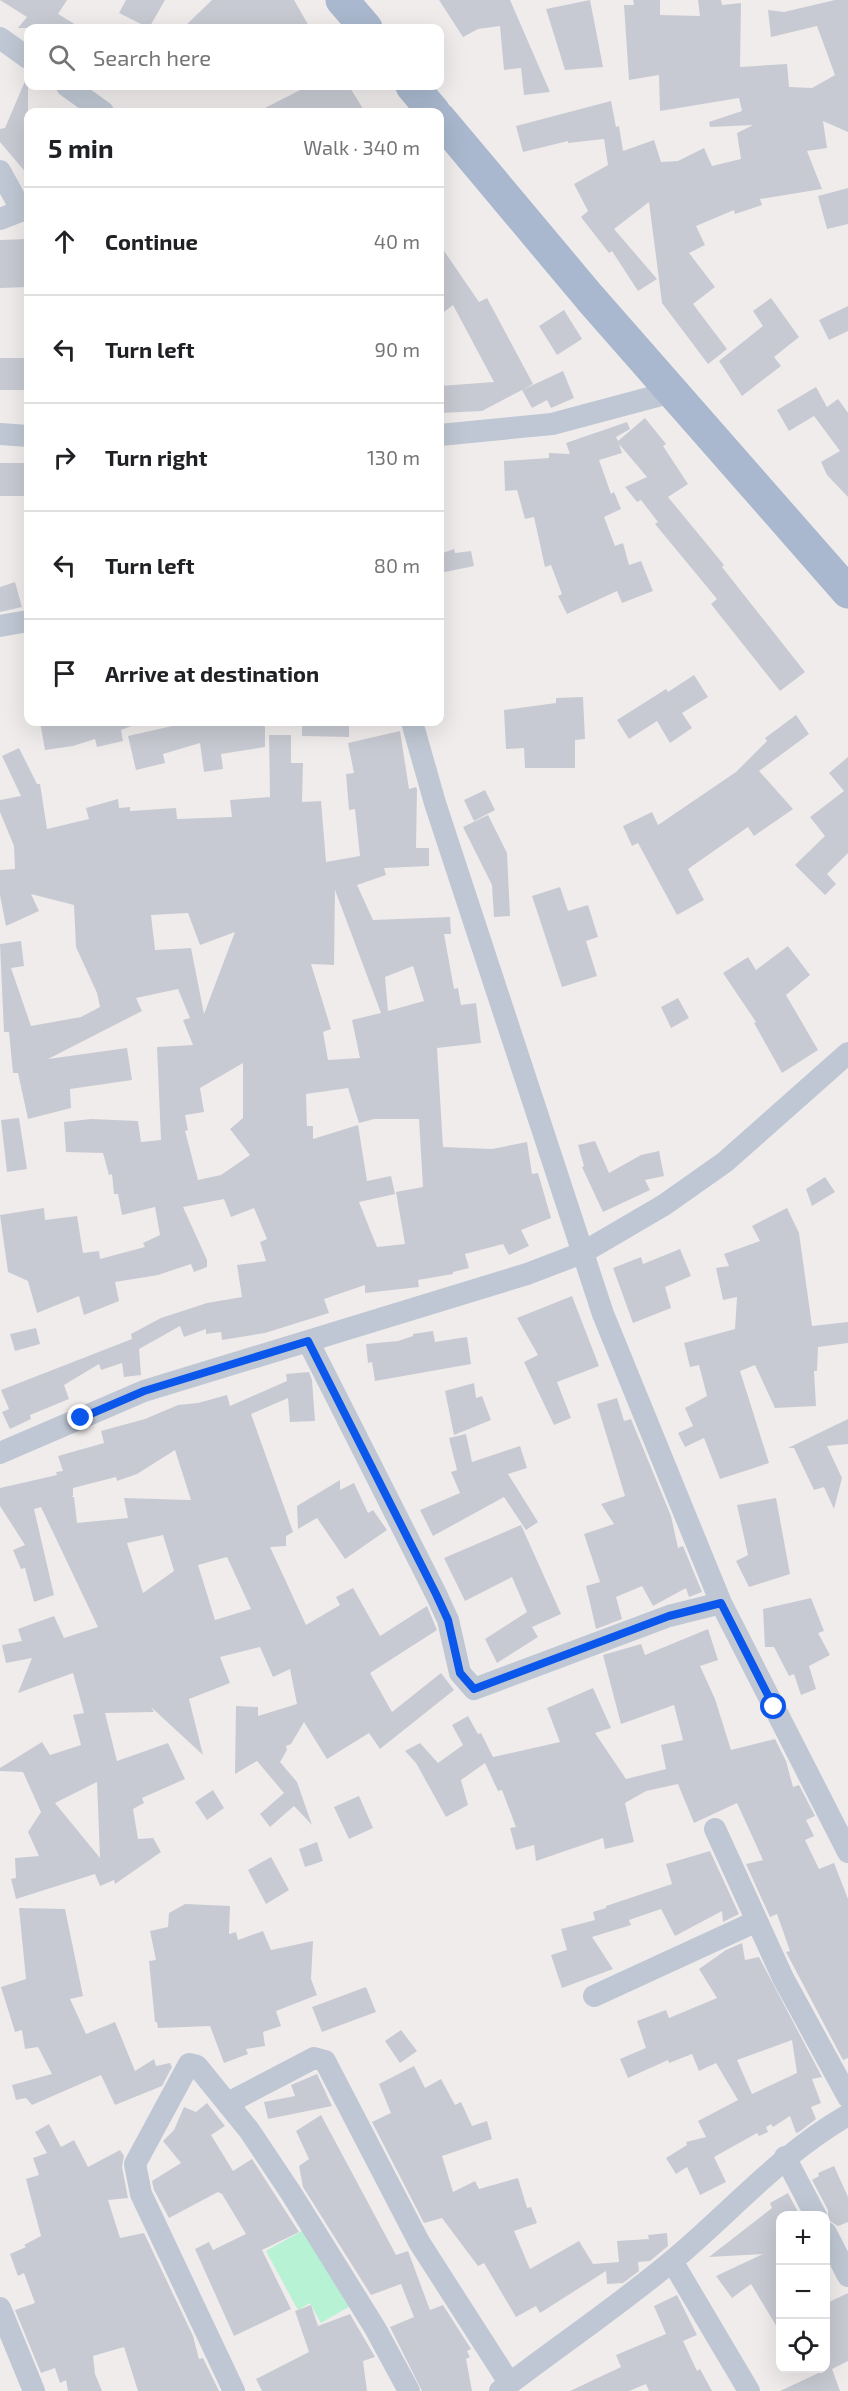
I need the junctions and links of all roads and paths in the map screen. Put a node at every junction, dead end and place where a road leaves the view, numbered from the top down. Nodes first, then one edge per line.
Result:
1 (342, 0) edge
2 (363, 24) edge
3 (0, 38) edge
4 (24, 55) edge
5 (73, 90) edge
6 (415, 90) edge
7 (97, 108) edge
8 (431, 108) edge
9 (444, 124) edge
10 (0, 171) edge
11 (24, 207) edge
12 (24, 209) edge
13 (0, 219) edge
14 (672, 392) junction
15 (0, 434) edge
16 (444, 435) edge
17 (24, 436) edge
18 (848, 592) edge
19 (24, 622) edge
20 (0, 626) edge
21 (413, 726) edge
22 (848, 1053) edge
23 (582, 1253) junction
24 (308, 1341) junction
25 (0, 1453) edge
26 (721, 1603) junction
27 (715, 1829) dead end
28 (848, 1852) edge
29 (757, 1921) junction
30 (594, 1996) dead end
31 (848, 2097) edge
32 (228, 2103) junction
33 (848, 2115) edge
34 (785, 2157) junction
35 (813, 2211) edge
36 (830, 2242) edge
37 (672, 2261) junction
38 (848, 2276) edge
39 (0, 2308) edge
40 (505, 2387) edge
41 (34, 2391) edge
42 (234, 2391) edge
43 (409, 2391) edge
44 (748, 2391) edge

1 - 2 main road
3 - 4 street
5 - 7 street
6 - 8 main road
9 - 14 main road
10 - 11 street
12 - 13 street
14 - 16 street
14 - 18 main road
15 - 17 street
19 - 20 street
21 - 23 street
22 - 23 street
23 - 24 street
23 - 26 street
24 - 25 street
24 - 26 street
26 - 28 street
27 - 29 street
29 - 30 street
29 - 31 street
32 - 40 street
32 - 42 street
32 - 43 street
33 - 34 street
34 - 35 street
34 - 37 street
36 - 38 street
37 - 40 street
37 - 44 street
39 - 41 street

